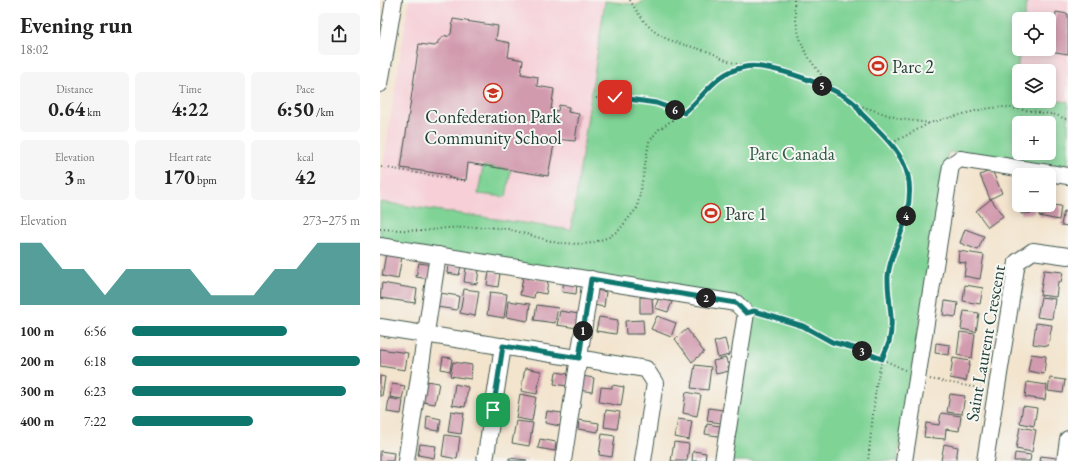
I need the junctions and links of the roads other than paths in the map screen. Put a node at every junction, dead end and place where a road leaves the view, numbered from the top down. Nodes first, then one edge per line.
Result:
1 (394, 0) edge
2 (380, 84) edge
3 (1068, 176) edge
4 (380, 246) edge
5 (438, 255) junction
6 (1068, 256) edge
7 (591, 279) junction
8 (380, 327) edge
9 (425, 334) junction
10 (503, 346) junction
11 (579, 358) junction
12 (1068, 439) edge
13 (406, 461) edge
14 (485, 461) edge
15 (563, 461) edge
16 (643, 461) edge
17 (722, 461) edge
18 (904, 461) edge
19 (985, 461) edge
20 (1064, 461) edge

1 - 2 street
3 - 18 street
4 - 5 street
5 - 7 street
5 - 9 street
6 - 19 street, Saint Laurent Crescent
7 - 11 street
7 - 17 street
8 - 9 street
9 - 10 street
9 - 13 street
10 - 11 street
10 - 14 street
11 - 15 street
11 - 16 street
12 - 20 street

